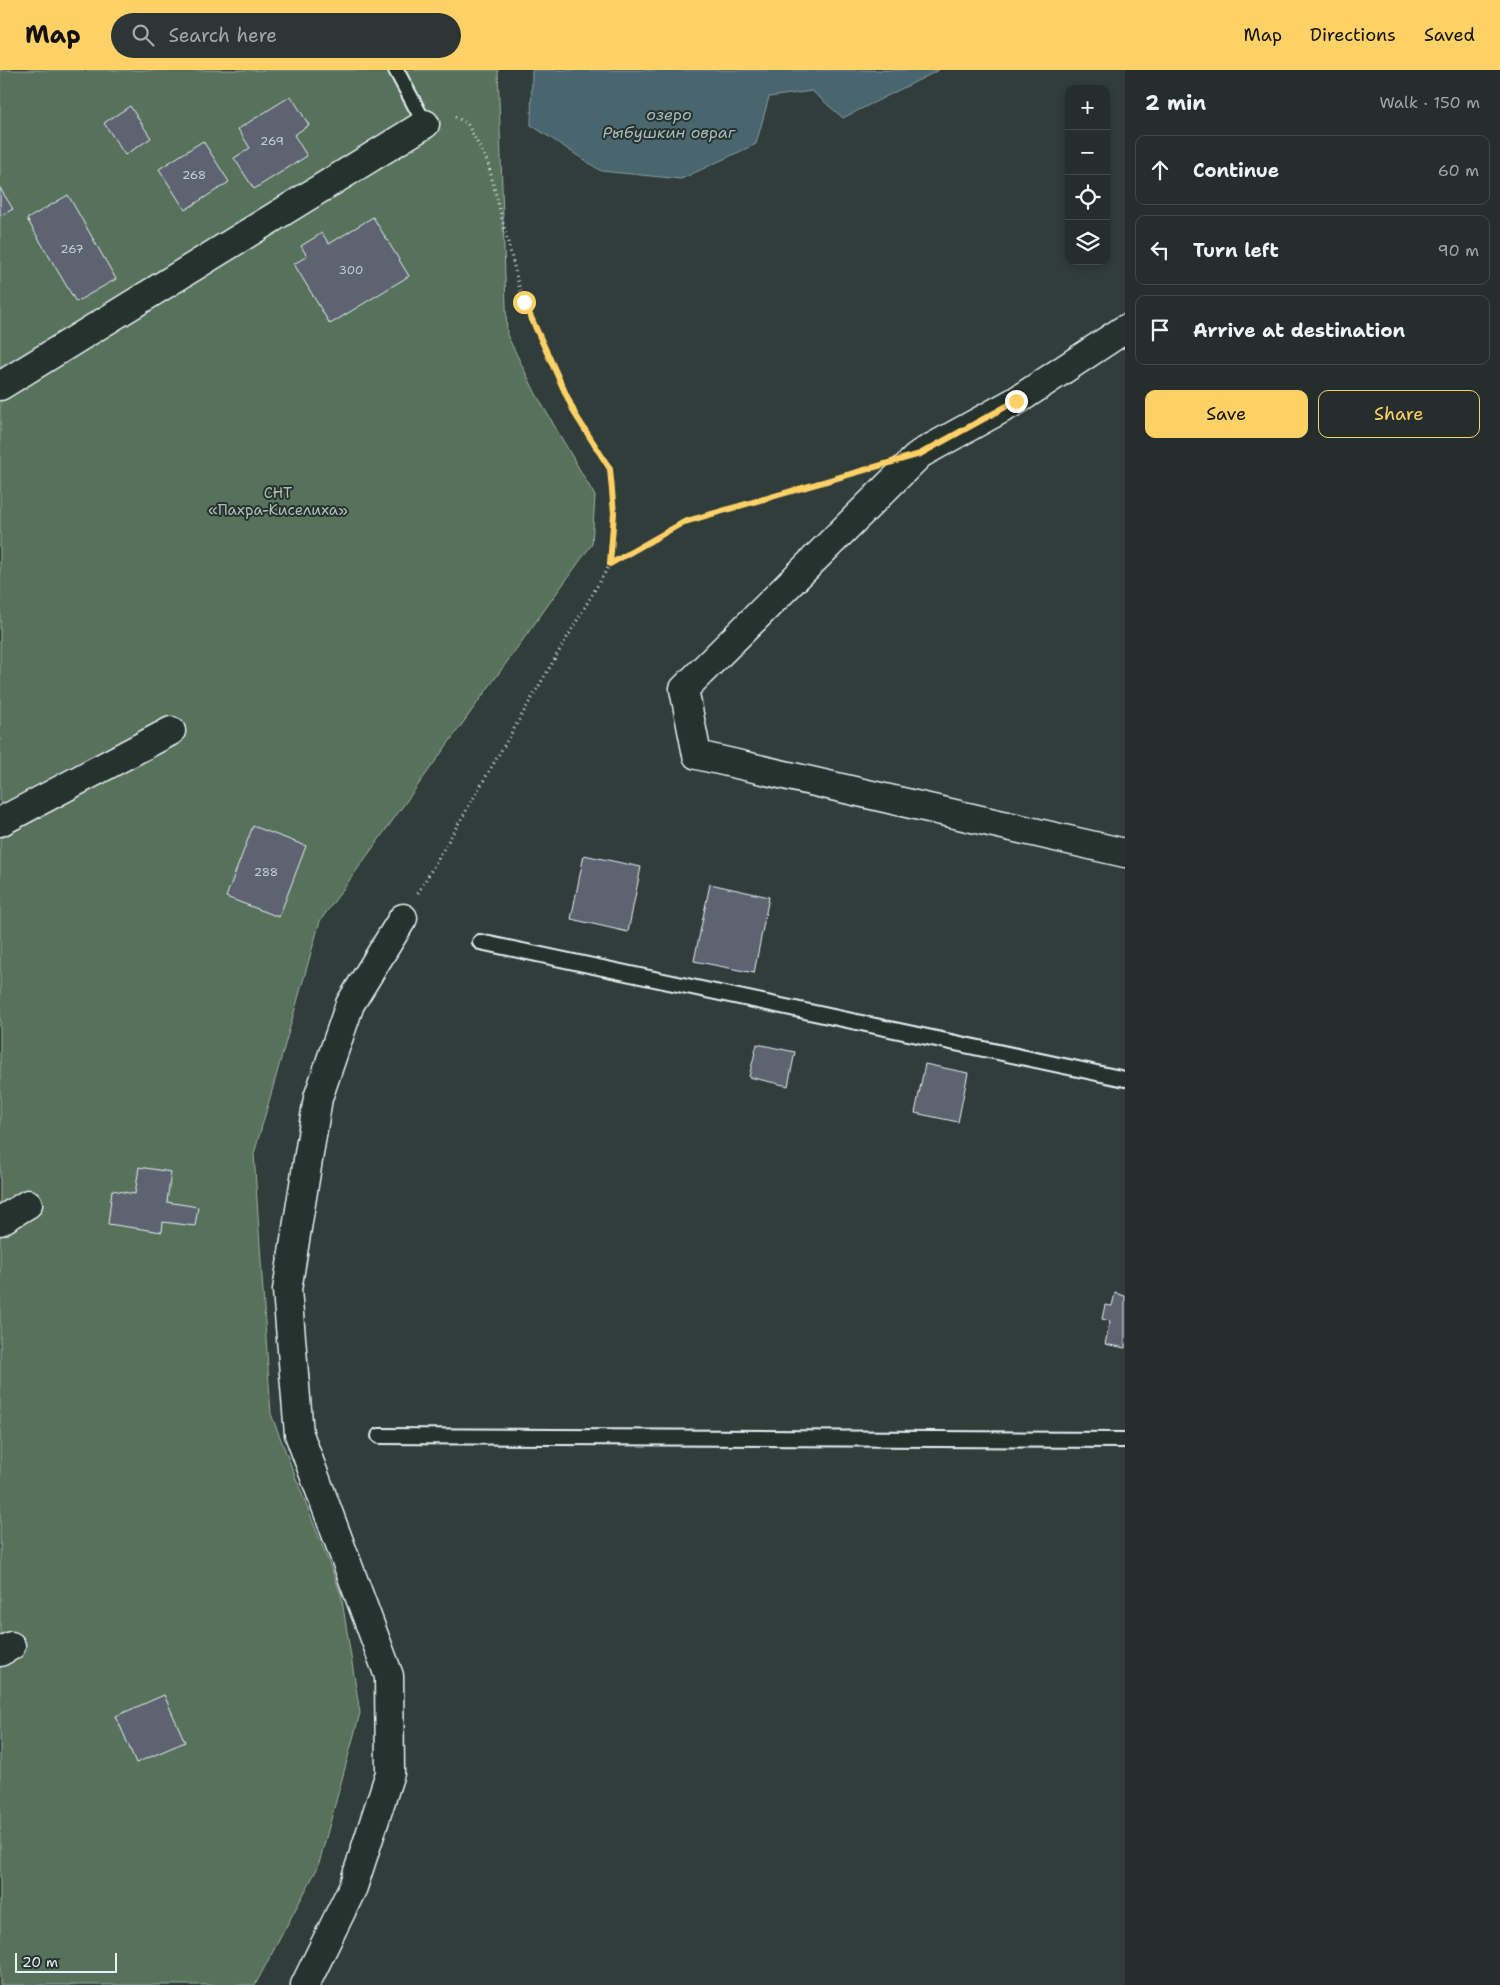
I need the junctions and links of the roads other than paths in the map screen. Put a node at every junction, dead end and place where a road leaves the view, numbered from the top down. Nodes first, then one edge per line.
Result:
1 (396, 70) edge
2 (425, 124) joint
3 (1125, 329) edge
4 (0, 386) edge
5 (172, 731) dead end
6 (0, 822) edge
7 (1125, 853) edge
8 (403, 918) road end
9 (480, 942) dead end
10 (1125, 1079) edge
11 (28, 1204) dead end
12 (0, 1221) edge
13 (379, 1436) dead end
14 (1125, 1440) edge
15 (305, 1985) edge

1 - 2 lane
2 - 4 street
3 - 7 street
5 - 6 street
8 - 15 street
9 - 10 lane
11 - 12 street
13 - 14 lane

